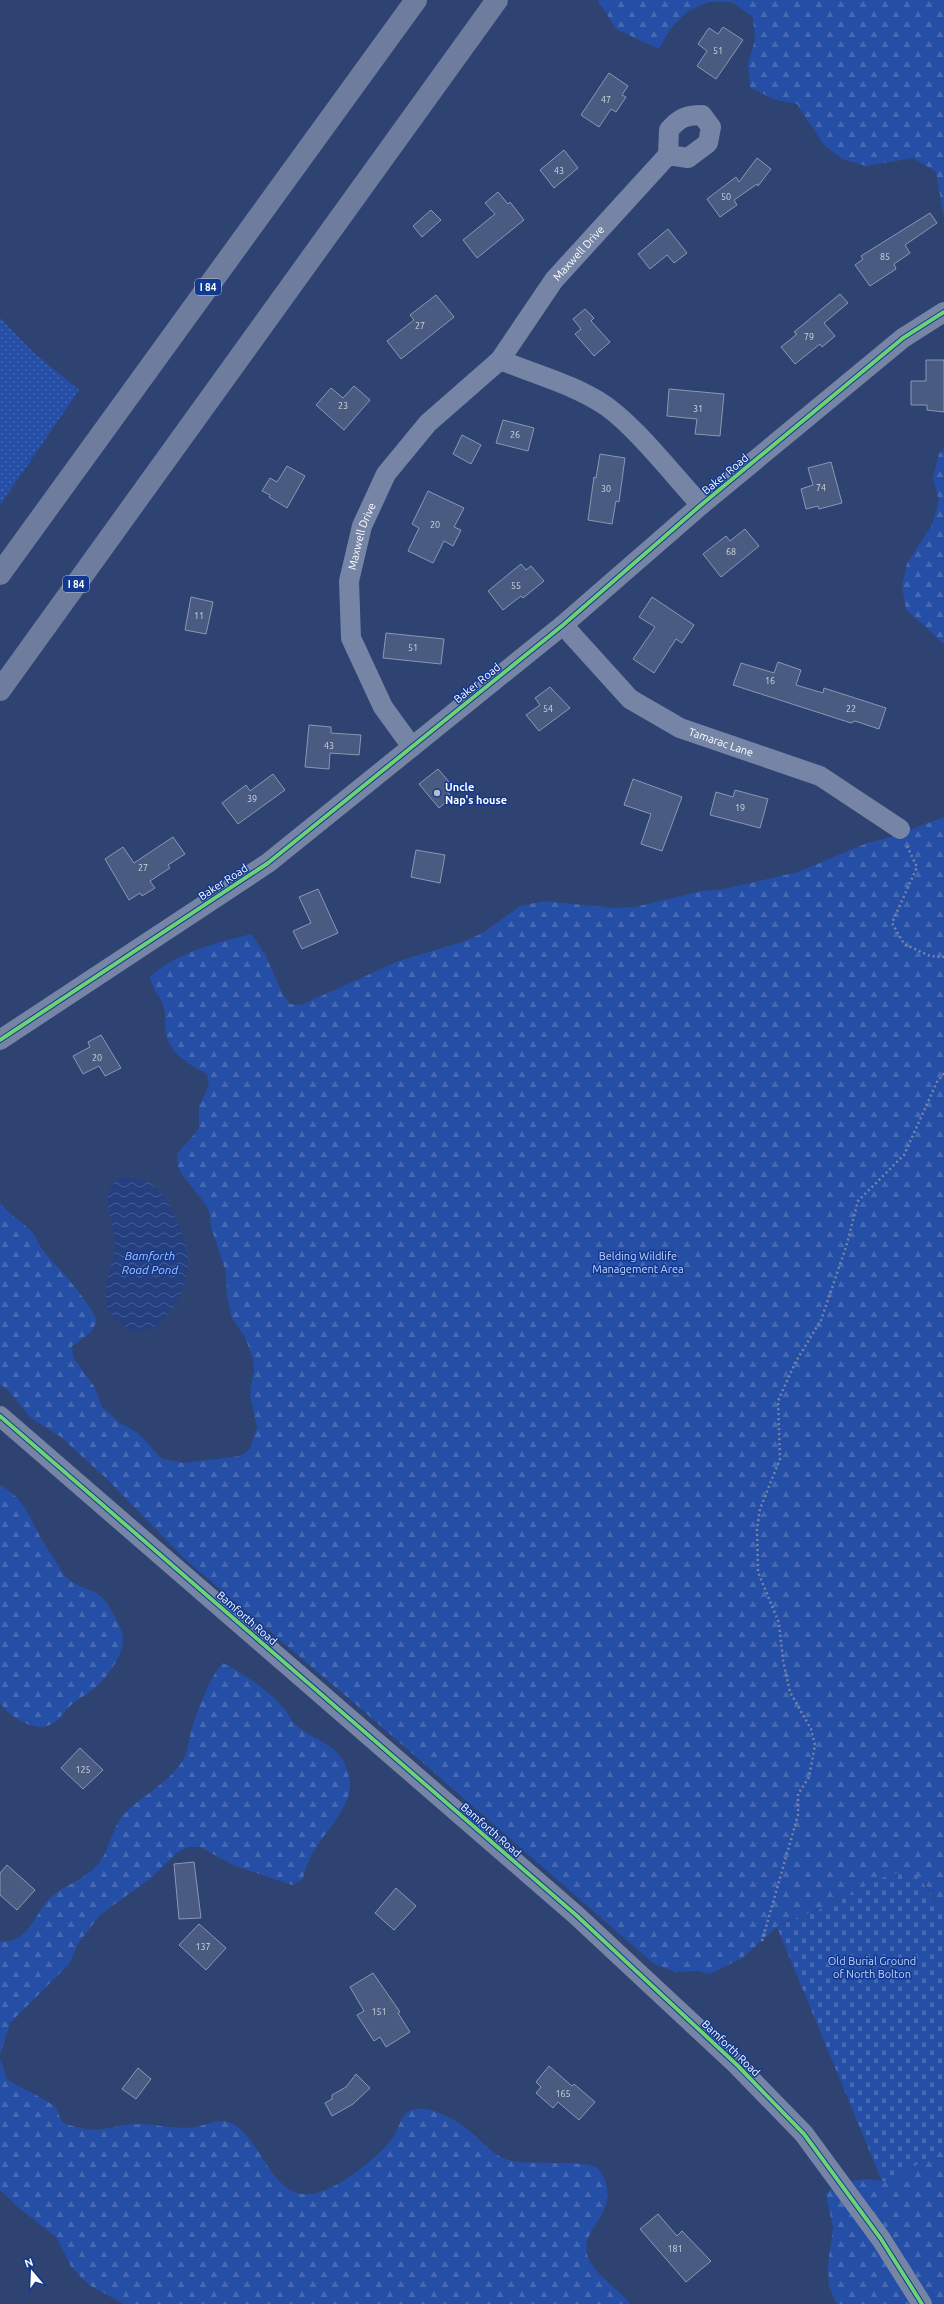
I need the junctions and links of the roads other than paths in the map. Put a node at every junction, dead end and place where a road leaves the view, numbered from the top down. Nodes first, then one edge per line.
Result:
1 (416, 0) edge
2 (498, 0) edge
3 (668, 155) dead end
4 (944, 312) edge
5 (500, 360) junction
6 (701, 505) junction
7 (0, 574) edge
8 (563, 625) junction
9 (0, 690) edge
10 (412, 747) junction
11 (900, 829) road end
12 (0, 1040) edge
13 (0, 1416) edge
14 (922, 2304) edge

1 - 7 highway, I 84
2 - 9 highway, I 84
3 - 5 street, Maxwell Drive
4 - 6 street, Baker Road
5 - 6 street
5 - 10 street, Maxwell Drive
6 - 8 street, Baker Road
8 - 10 street, Baker Road
8 - 11 street, Tamarac Lane
10 - 12 street, Baker Road
13 - 14 street, Bamforth Road

